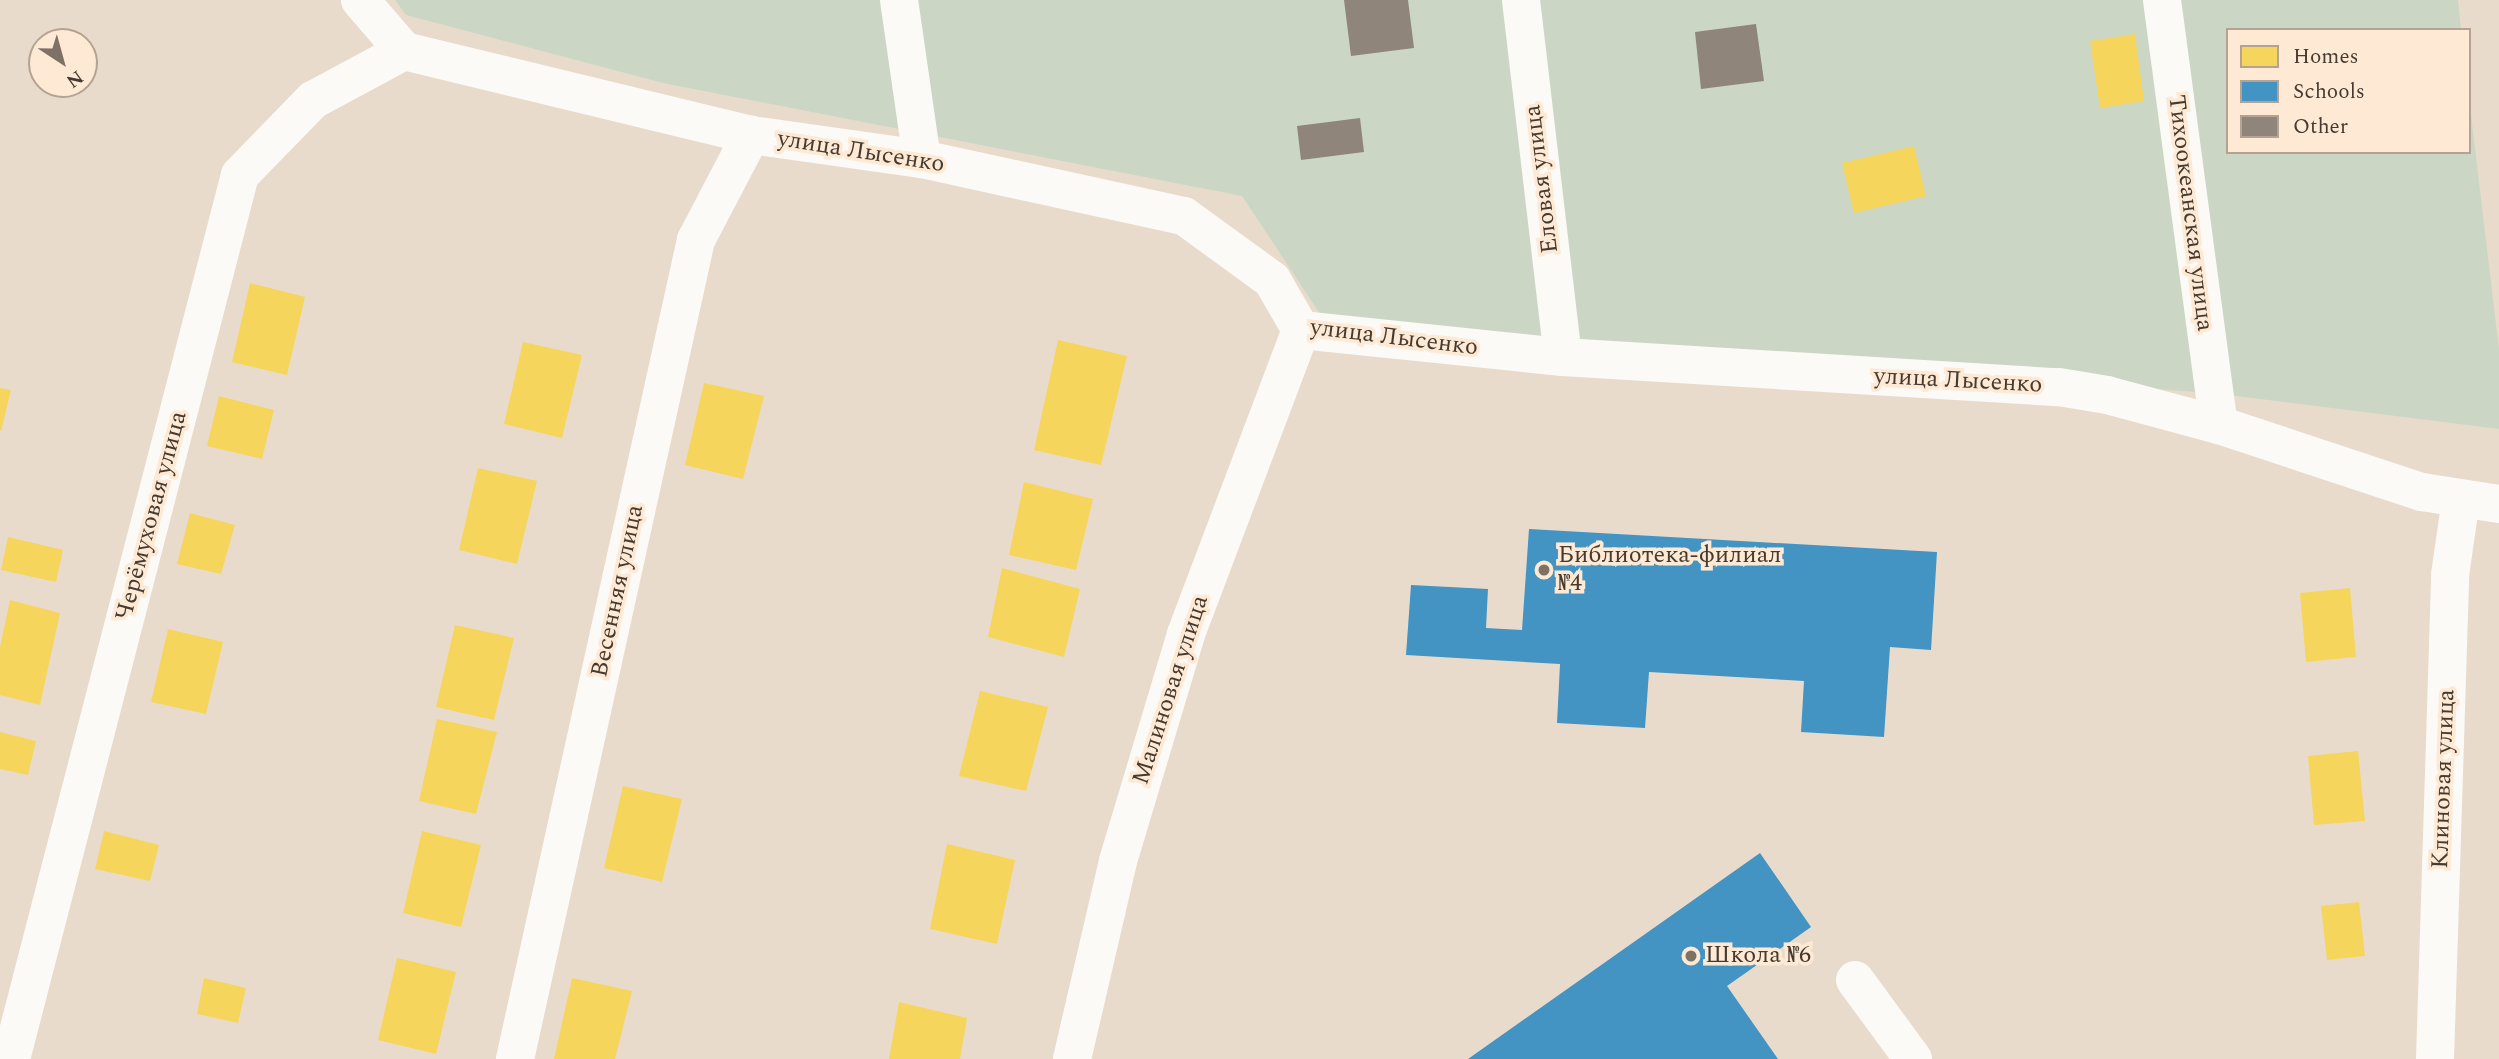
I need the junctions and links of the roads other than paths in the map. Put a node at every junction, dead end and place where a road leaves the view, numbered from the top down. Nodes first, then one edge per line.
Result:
1 (360, 0) edge
2 (899, 0) edge
3 (1521, 0) edge
4 (2162, 0) edge
5 (404, 51) junction
6 (751, 135) junction
7 (922, 159) junction
8 (1301, 330) junction
9 (1563, 357) junction
10 (2219, 425) junction
11 (2461, 499) junction
12 (2499, 504) edge
13 (1855, 980) dead end
14 (11, 1059) edge
15 (514, 1059) edge
16 (1072, 1059) edge
17 (1913, 1059) edge
18 (2435, 1059) edge

1 - 5 street
2 - 7 street
3 - 9 street, Еловая улица
4 - 10 street, Тихоокеанская улица
5 - 6 street, улица Лысенко
5 - 14 street, Черёмуховая улица
6 - 7 street, улица Лысенко
6 - 15 street, Весенняя улица
7 - 8 street, улица Лысенко
8 - 9 street, улица Лысенко
8 - 16 street, Малиновая улица
9 - 10 street, улица Лысенко
10 - 11 street, улица Лысенко
11 - 12 street, улица Лысенко
11 - 18 street, Клиновая улица
13 - 17 street

